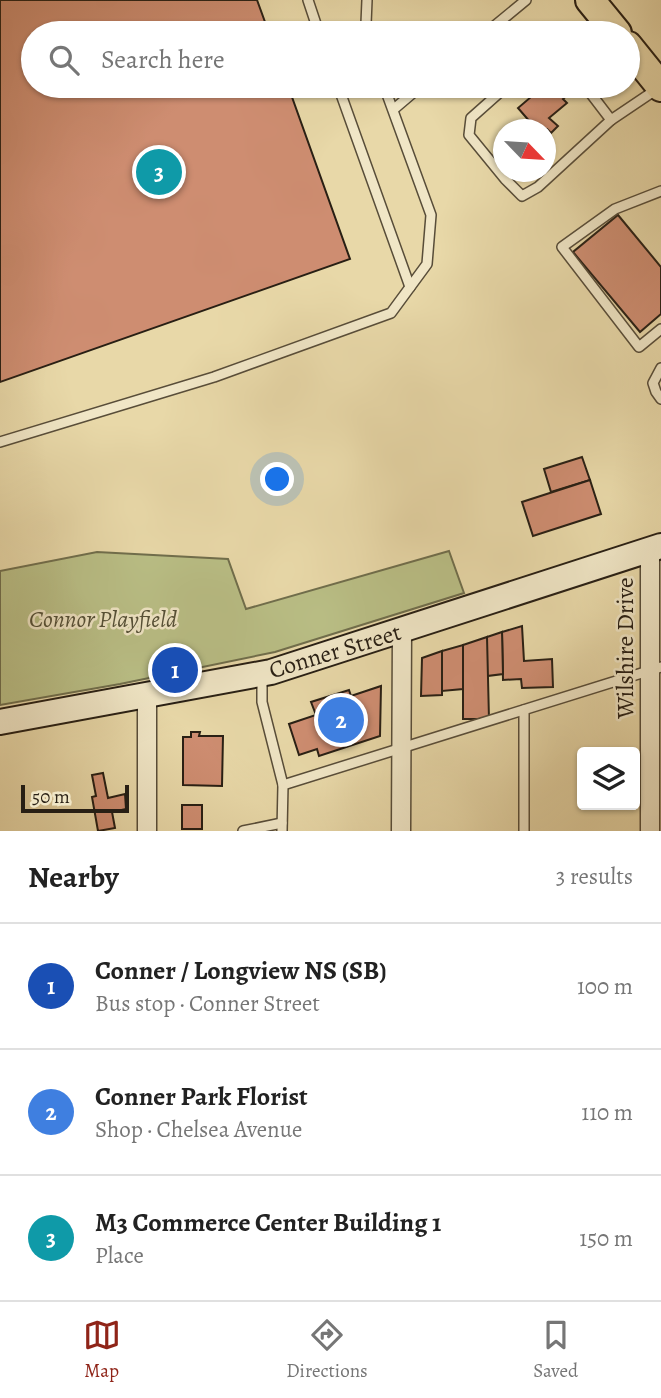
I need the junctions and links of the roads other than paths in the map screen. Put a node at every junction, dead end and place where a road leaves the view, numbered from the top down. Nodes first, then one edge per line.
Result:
1 (308, 0) edge
2 (367, 0) edge
3 (526, 0) edge
4 (590, 0) edge
5 (315, 21) edge
6 (366, 21) edge
7 (501, 21) edge
8 (607, 21) edge
9 (640, 61) edge
10 (661, 86) edge
11 (342, 98) edge
12 (389, 98) edge
13 (406, 98) edge
14 (494, 98) edge
15 (594, 98) edge
16 (394, 108) junction
17 (611, 120) junction
18 (661, 191) edge
19 (410, 287) junction
20 (661, 329) edge
21 (661, 368) edge
22 (661, 399) edge
23 (0, 442) edge
24 (656, 548) edge
25 (402, 631) junction
26 (655, 669) edge
27 (262, 674) junction
28 (148, 695) junction
29 (524, 710) junction
30 (0, 722) edge
31 (401, 748) junction
32 (283, 785) junction
33 (282, 827) edge
34 (147, 831) edge
35 (243, 831) edge
36 (401, 831) edge
37 (524, 831) edge
38 (650, 831) edge

1 - 5 lane
2 - 6 lane
3 - 7 lane
4 - 8 main road
9 - 10 main road
10 - 17 lane
11 - 19 lane
12 - 16 lane
13 - 16 lane
14 - 17 lane
15 - 17 lane
16 - 19 lane
18 - 20 lane
19 - 23 lane
21 - 22 lane
24 - 25 main road, Conner Street
24 - 26 street, Wilshire Drive
25 - 27 main road, Conner Street
25 - 31 street
26 - 29 lane
26 - 38 street, Wilshire Drive
27 - 28 main road, Conner Street
27 - 32 lane
28 - 30 main road, Conner Street
28 - 34 street
29 - 31 lane
29 - 37 lane
31 - 32 lane
31 - 36 street
32 - 33 lane
33 - 35 lane

